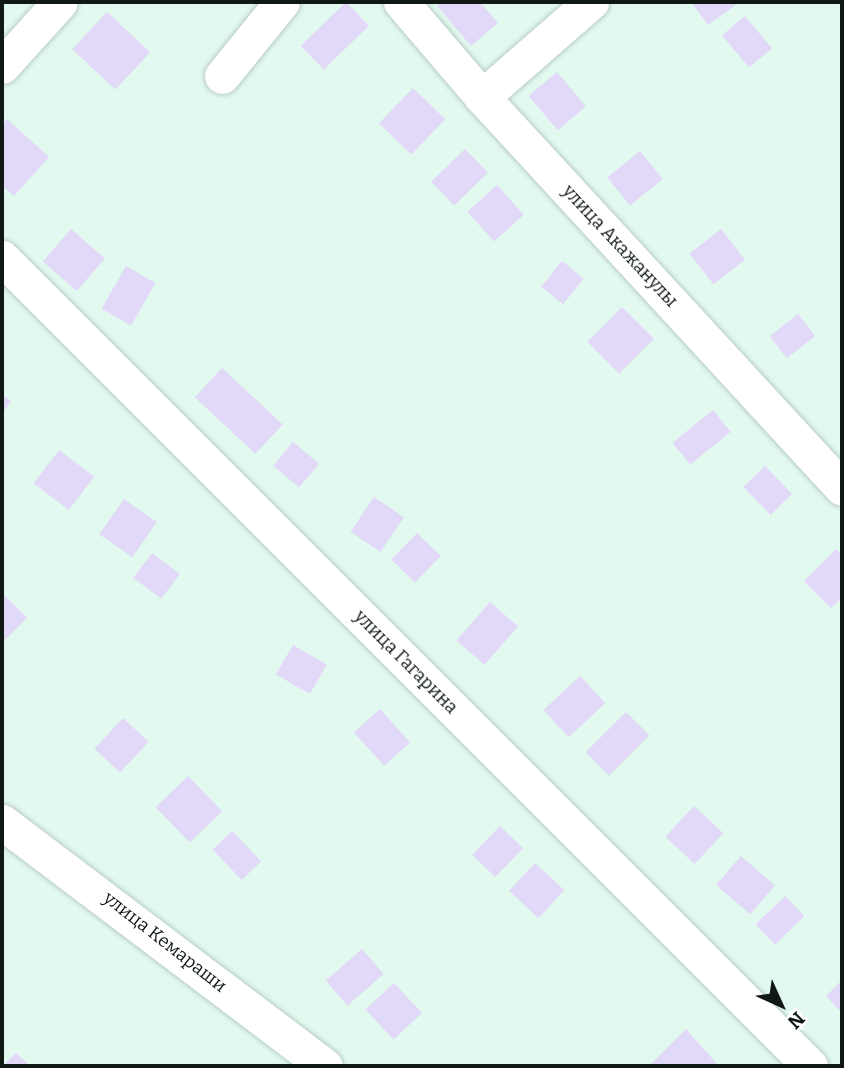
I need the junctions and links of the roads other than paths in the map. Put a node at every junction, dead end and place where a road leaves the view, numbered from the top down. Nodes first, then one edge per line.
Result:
1 (60, 2) edge
2 (282, 2) edge
3 (401, 2) edge
4 (591, 2) edge
5 (2, 66) edge
6 (222, 76) dead end
7 (482, 97) junction
8 (2, 258) edge
9 (842, 488) edge
10 (2, 822) edge
11 (326, 1066) edge
12 (810, 1066) edge

1 - 5 street
2 - 6 street
3 - 7 street, улица Акажанулы
4 - 7 street
7 - 9 street, улица Акажанулы
8 - 12 street, улица Гагарина
10 - 11 street, улица Кемараши

